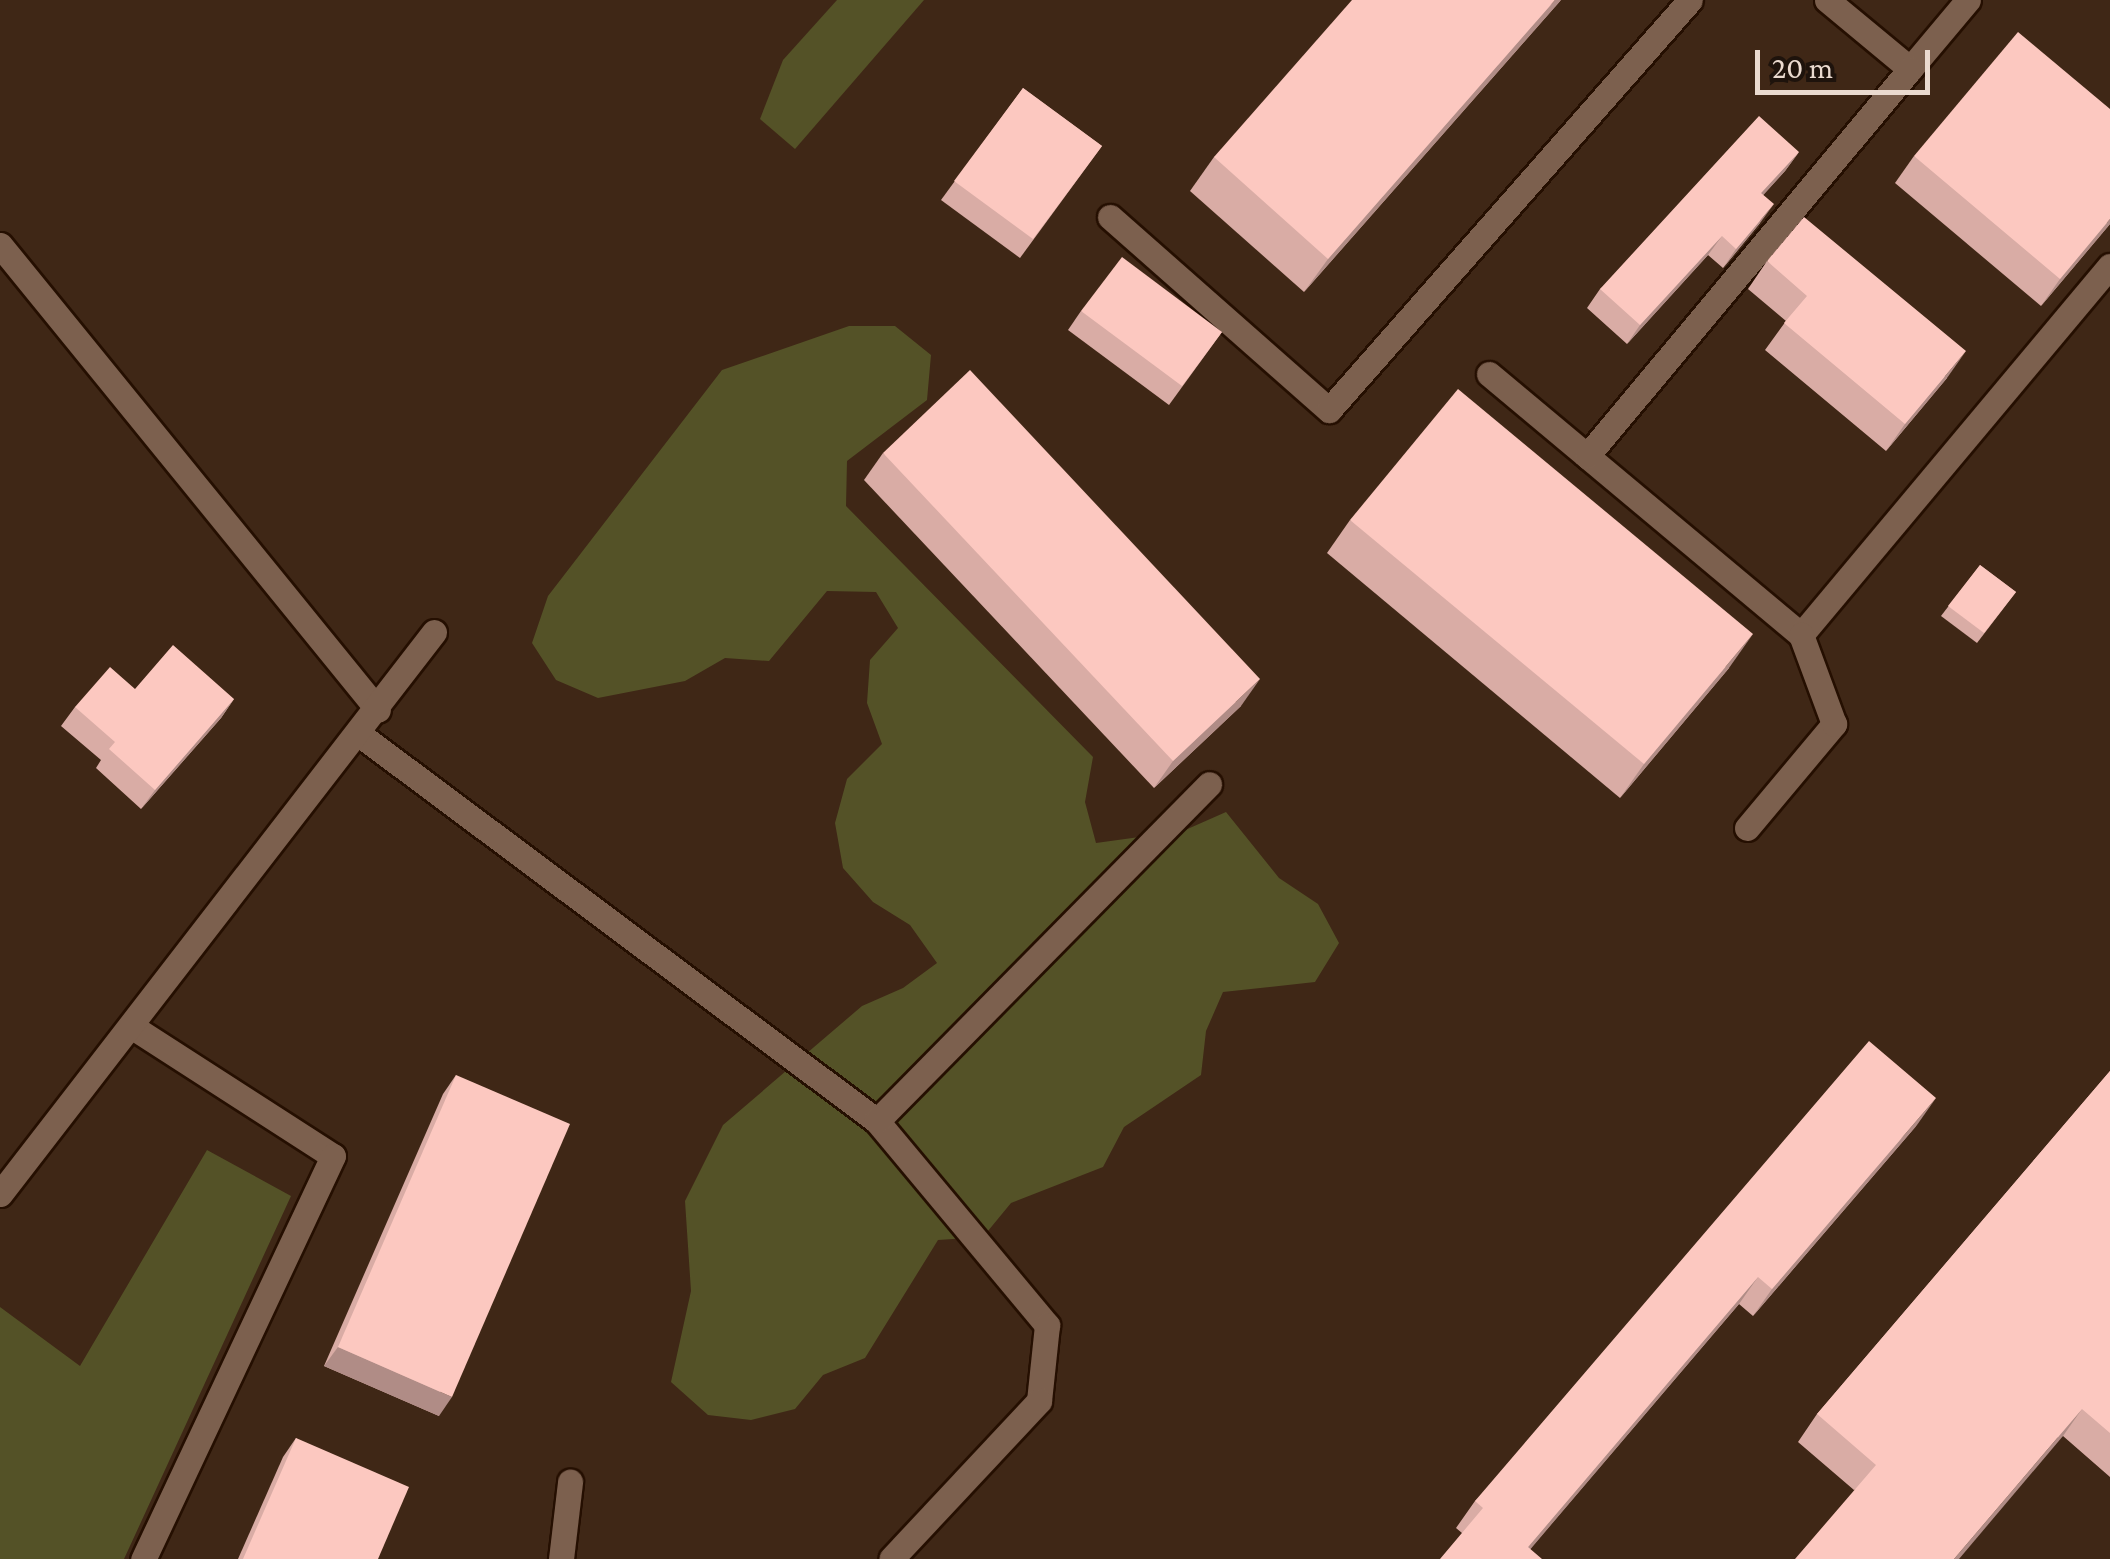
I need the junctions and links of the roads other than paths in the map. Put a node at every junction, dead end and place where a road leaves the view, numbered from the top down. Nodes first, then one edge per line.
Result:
1 (1690, 0) edge
2 (1827, 0) edge
3 (1968, 0) edge
4 (1910, 69) junction
5 (1110, 217) dead end
6 (0, 245) edge
7 (2110, 266) edge
8 (1489, 374) dead end
9 (1587, 456) junction
10 (434, 632) dead end
11 (1801, 635) junction
12 (378, 710) junction
13 (360, 734) junction
14 (1209, 784) dead end
15 (1747, 828) dead end
16 (131, 1026) junction
17 (877, 1121) junction
18 (0, 1194) edge
19 (570, 1482) dead end
20 (144, 1559) edge
21 (560, 1559) edge
22 (891, 1559) edge

1 - 5 street
2 - 4 street
3 - 4 street
4 - 9 street
6 - 12 street
7 - 11 street
8 - 9 street
9 - 11 street
10 - 12 street
11 - 15 street
12 - 13 street
13 - 16 street
13 - 17 street
14 - 17 street
16 - 18 street
16 - 20 street
17 - 22 street
19 - 21 street

